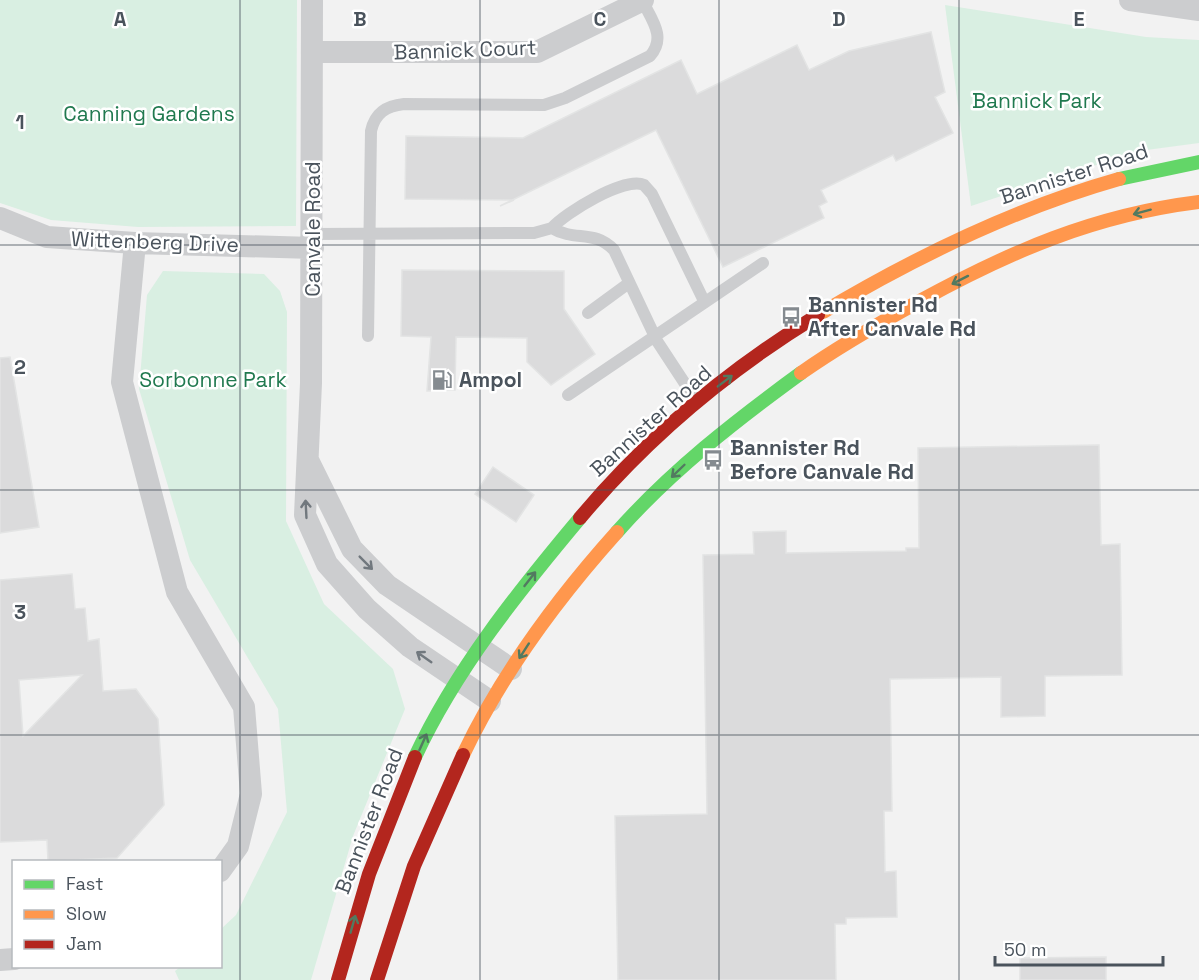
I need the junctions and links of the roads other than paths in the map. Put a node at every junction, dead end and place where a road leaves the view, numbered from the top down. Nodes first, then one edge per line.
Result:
1 (312, 0) edge
2 (642, 0) edge
3 (1130, 0) edge
4 (1199, 10) edge
5 (312, 52) junction
6 (1199, 162) edge
7 (1199, 202) edge
8 (0, 218) edge
9 (552, 228) junction
10 (368, 234) junction
11 (313, 241) junction
12 (135, 243) junction
13 (763, 262) dead end
14 (629, 283) junction
15 (704, 301) junction
16 (588, 313) dead end
17 (654, 334) junction
18 (368, 336) dead end
19 (568, 395) dead end
20 (698, 404) junction
21 (307, 458) junction
22 (478, 647) junction
23 (511, 669) junction
24 (457, 680) junction
25 (490, 701) junction
26 (222, 868) edge
27 (338, 980) edge
28 (377, 980) edge

1 - 5 street, Canvale Road
2 - 5 street, Bannick Court
2 - 10 lane
3 - 4 street
5 - 11 street, Canvale Road
20 -> 6 main road, Bannister Road
7 -> 23 main road
8 - 12 street, Wittenberg Drive
9 - 10 lane
9 - 14 lane
9 - 15 lane
10 - 11 lane
10 - 18 lane
11 - 12 street, Wittenberg Drive
11 - 21 street, Canvale Road
12 - 26 street
13 - 15 lane
14 - 16 lane
14 - 17 lane
15 - 17 lane
17 - 19 lane
17 - 20 lane
22 -> 20 main road, Bannister Road
21 -> 22 street, Canvale Road
24 -> 21 street, Canvale Road
22 - 23 street, Canvale Road
22 - 24 main road, Bannister Road
23 - 25 main road
24 - 25 street, Canvale Road
27 -> 24 main road, Bannister Road
25 - 28 main road

